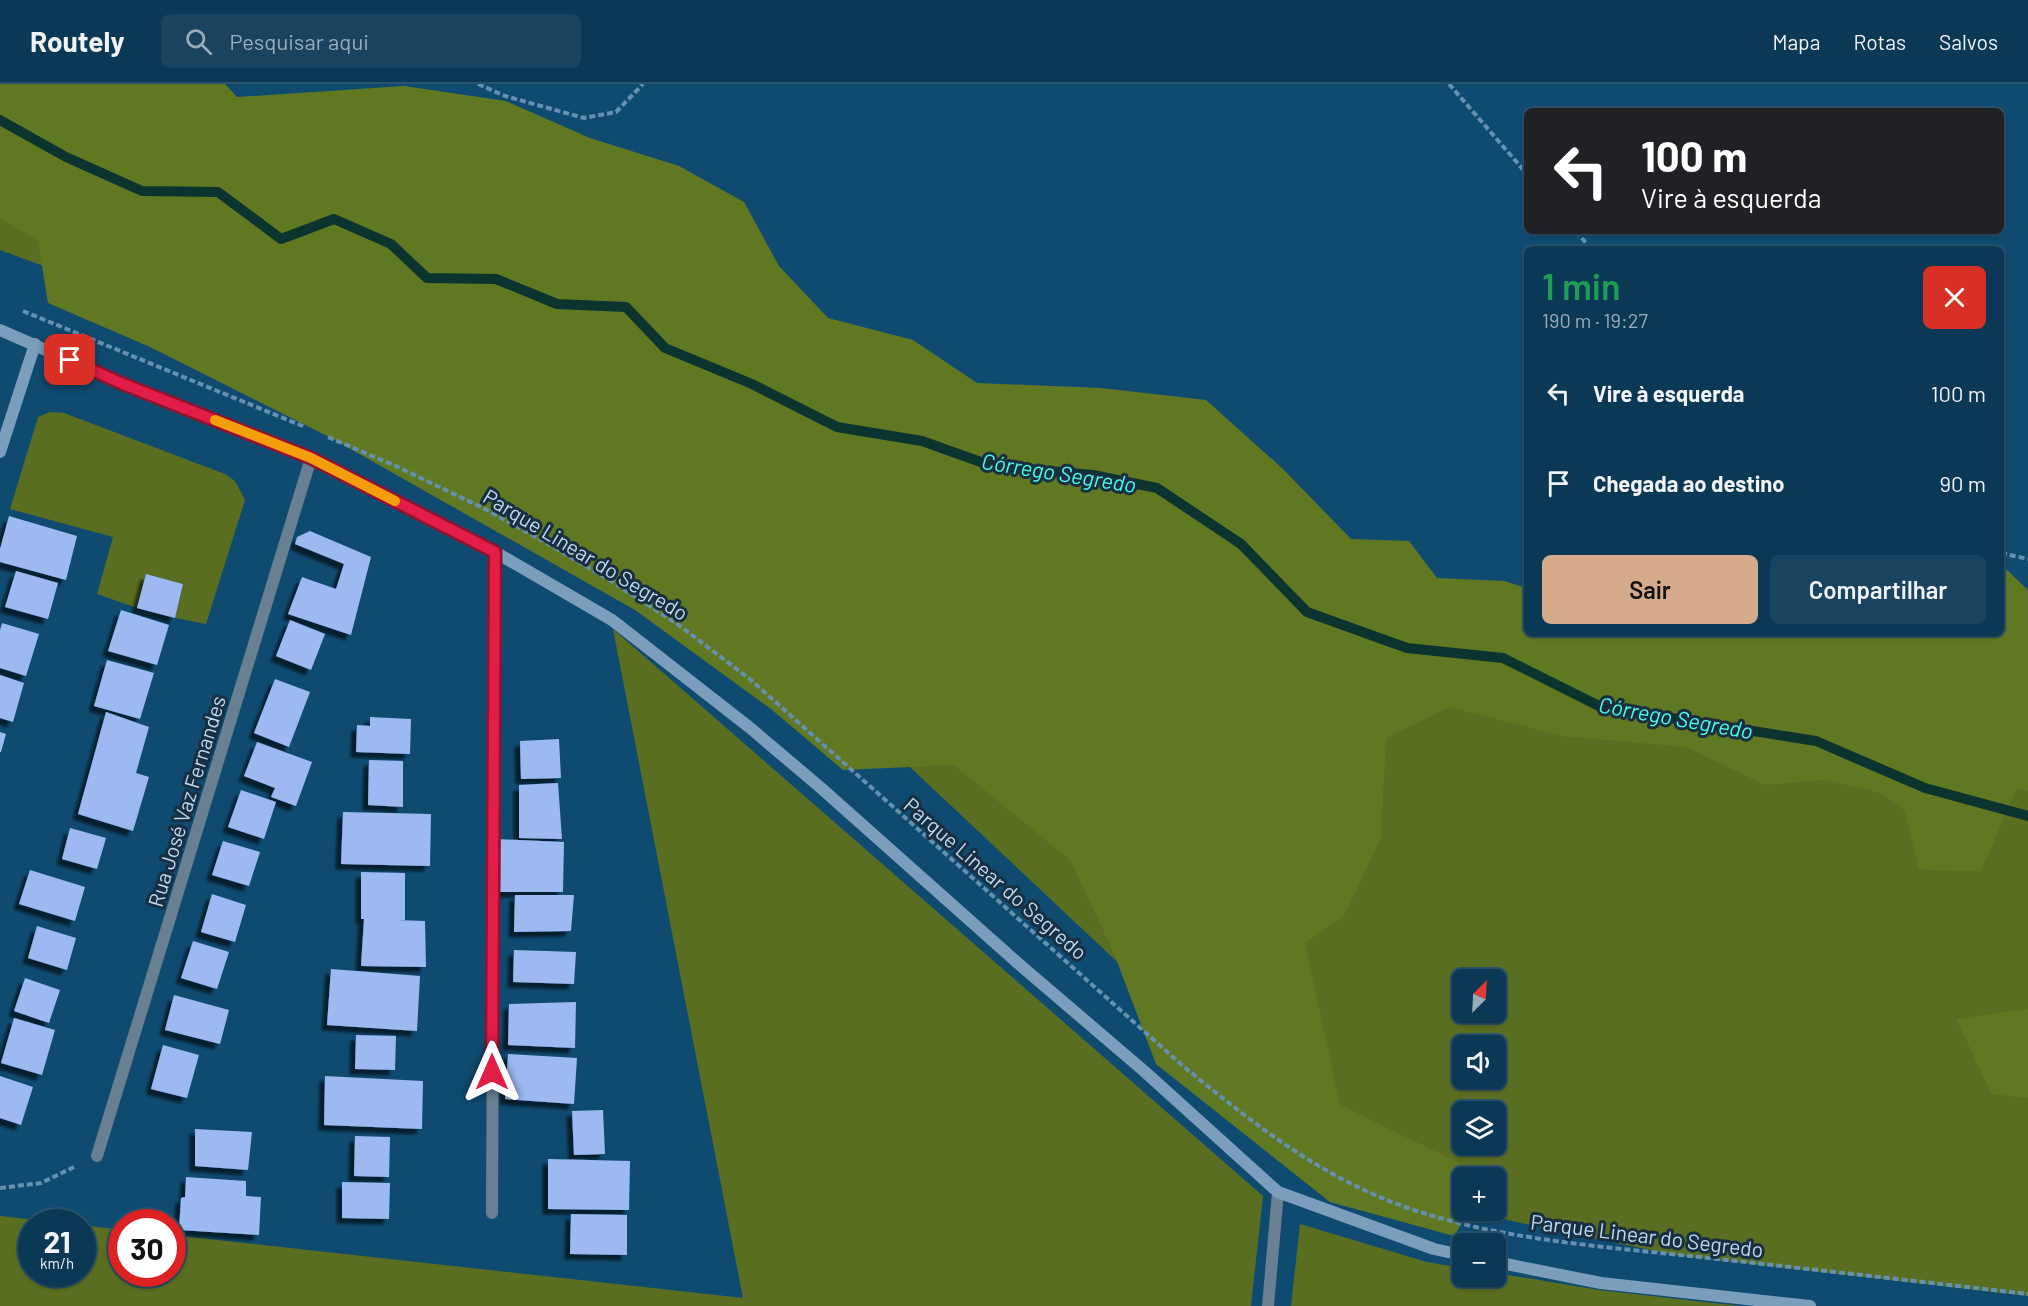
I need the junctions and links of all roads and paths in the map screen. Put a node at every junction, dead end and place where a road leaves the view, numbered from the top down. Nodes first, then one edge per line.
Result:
1 (478, 84) edge
2 (643, 84) edge
3 (1449, 84) edge
4 (1524, 171) edge
5 (1578, 234) edge
6 (1588, 246) edge
7 (19, 309) dead end
8 (0, 330) edge
9 (35, 344) junction
10 (312, 430) dead end
11 (322, 434) dead end
12 (0, 452) edge
13 (311, 458) junction
14 (495, 552) junction
15 (2004, 554) edge
16 (2028, 559) edge
17 (97, 1156) joint
18 (0, 1188) edge
19 (1278, 1192) junction
20 (492, 1213) dead end
21 (1452, 1253) edge
22 (1506, 1264) edge
23 (2028, 1294) edge
24 (1268, 1306) edge
25 (1810, 1306) edge

1 - 2 path
3 - 4 path
5 - 6 path
7 - 10 path
8 - 9 main road
9 - 12 main road
9 - 13 main road
11 - 23 path, Parque Linear do Segredo
13 - 14 main road
13 - 17 street, Rua José Vaz Fernandes
14 - 19 main road
14 - 20 street
15 - 16 path
17 - 18 path
19 - 21 main road
19 - 24 street
22 - 25 main road

